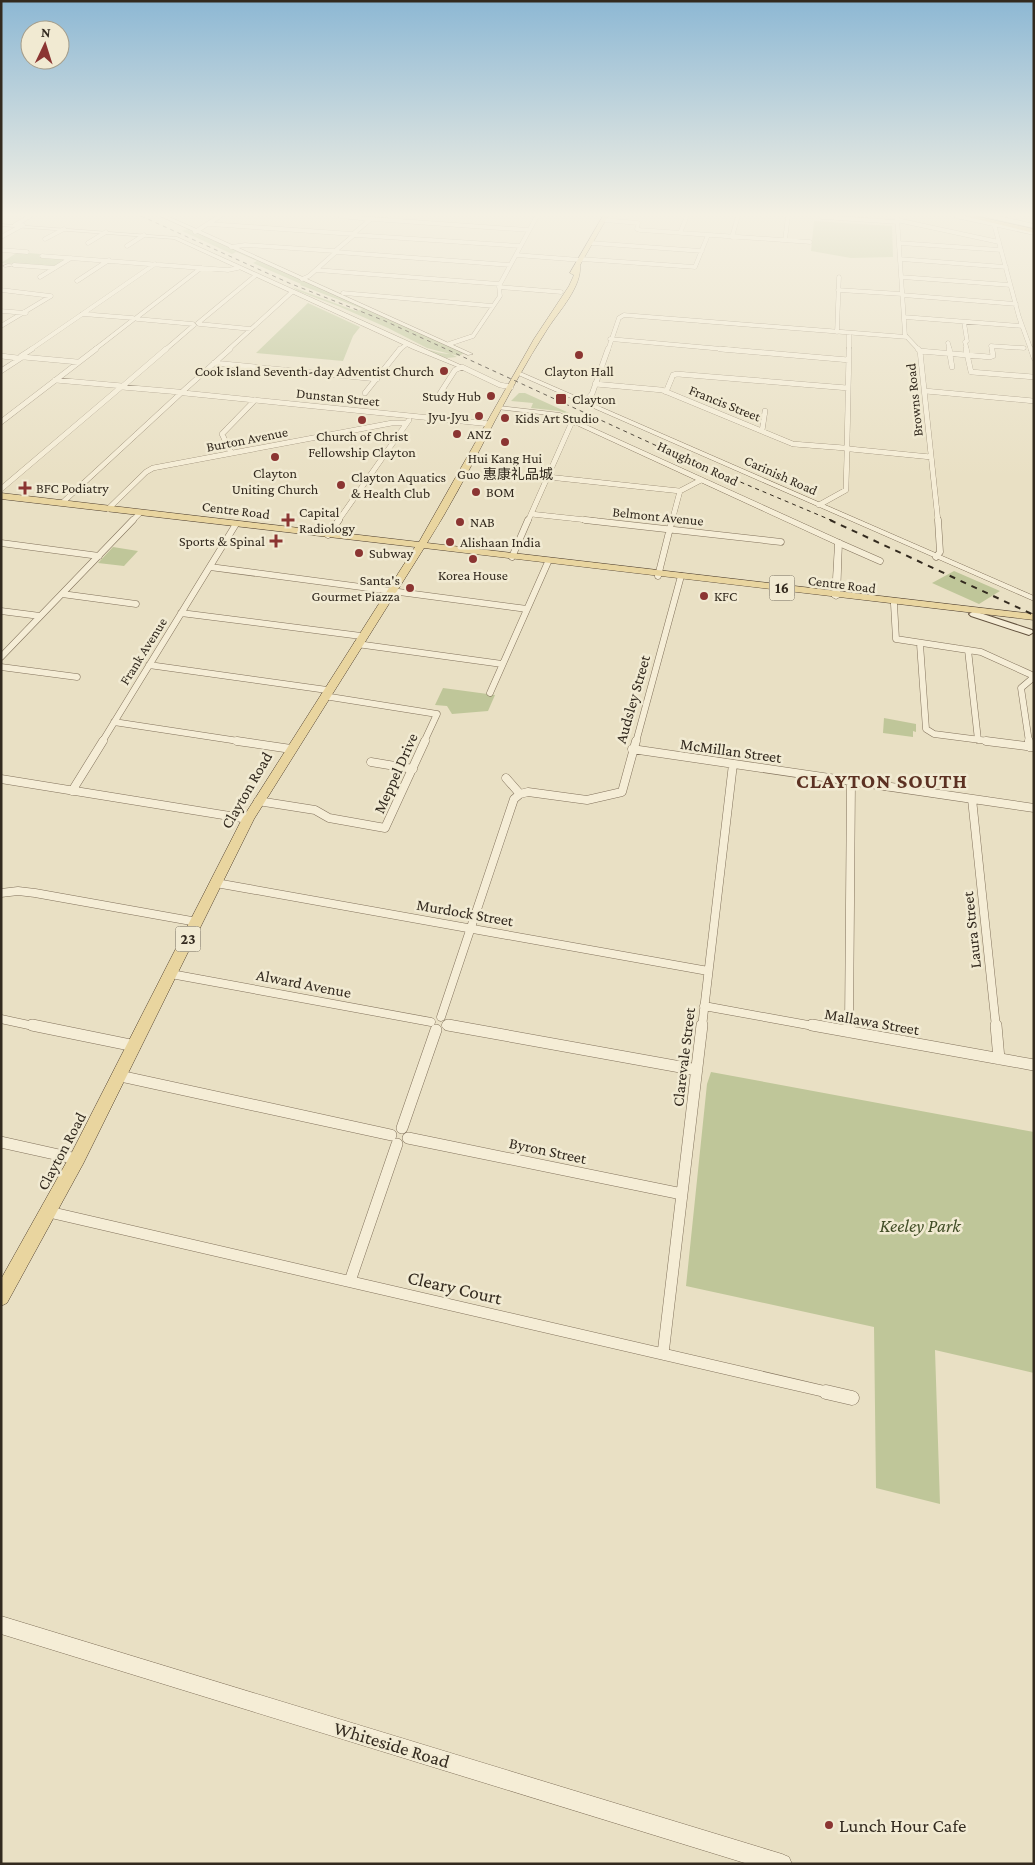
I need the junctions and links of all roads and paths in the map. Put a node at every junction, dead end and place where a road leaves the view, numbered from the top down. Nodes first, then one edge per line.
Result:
1 (40, 303) edge
2 (98, 303) edge
3 (156, 303) edge
4 (222, 303) edge
5 (279, 303) edge
6 (316, 303) edge
7 (357, 303) edge
8 (459, 303) edge
9 (495, 303) edge
10 (555, 303) edge
11 (560, 303) edge
12 (838, 303) edge
13 (903, 303) edge
14 (1004, 303) edge
15 (1016, 304) joint
16 (493, 306) junction
17 (1, 311) edge
18 (26, 313) junction
19 (82, 314) junction
20 (904, 317) junction
21 (550, 318) junction
22 (135, 319) junction
23 (964, 322) junction
24 (196, 324) junction
25 (1, 326) edge
26 (1022, 326) junction
27 (250, 329) junction
28 (837, 332) junction
29 (850, 333) junction
30 (907, 337) junction
31 (610, 339) junction
32 (948, 343) dead end
33 (407, 344) junction
34 (449, 344) junction
35 (1026, 347) junction
36 (920, 351) junction
37 (951, 353) junction
38 (967, 355) junction
39 (1, 356) edge
40 (21, 357) junction
41 (1034, 358) edge
42 (849, 360) junction
43 (449, 361) junction
44 (78, 362) junction
45 (214, 363) junction
46 (462, 367) junction
47 (952, 367) dead end
48 (1, 371) edge
49 (518, 373) junction
50 (1034, 377) edge
51 (377, 379) junction
52 (55, 380) junction
53 (512, 384) junction
54 (595, 384) junction
55 (122, 387) junction
56 (848, 388) junction
57 (925, 391) junction
58 (666, 392) junction
59 (181, 393) junction
60 (366, 393) dead end
61 (437, 398) dead end
62 (255, 400) junction
63 (1034, 401) edge
64 (585, 402) junction
65 (499, 408) junction
66 (765, 411) dead end
67 (412, 416) junction
68 (1, 422) edge
69 (575, 422) junction
70 (406, 423) junction
71 (490, 424) junction
72 (762, 431) junction
73 (847, 449) junction
74 (231, 453) junction
75 (931, 457) junction
76 (548, 477) junction
77 (701, 480) junction
78 (1, 489) edge
79 (680, 491) junction
80 (1, 496) edge
81 (62, 503) junction
82 (819, 505) junction
83 (108, 509) junction
84 (140, 513) junction
85 (531, 514) junction
86 (236, 524) junction
87 (670, 530) junction
88 (429, 533) junction
89 (328, 535) junction
90 (782, 542) dead end
91 (1, 543) edge
92 (839, 543) junction
93 (398, 544) junction
94 (421, 547) junction
95 (445, 550) junction
96 (99, 556) junction
97 (512, 557) junction
98 (936, 557) junction
99 (412, 560) junction
100 (553, 562) junction
101 (880, 562) dead end
102 (210, 567) junction
103 (659, 575) junction
104 (681, 577) junction
105 (392, 590) junction
106 (62, 594) junction
107 (836, 596) junction
108 (1034, 600) edge
109 (136, 604) dead end
110 (894, 604) junction
111 (527, 609) junction
112 (1, 611) edge
113 (181, 613) junction
114 (974, 614) junction
115 (40, 616) junction
116 (1012, 617) junction
117 (1034, 617) edge
118 (1034, 622) edge
119 (1033, 630) edge
120 (359, 640) junction
121 (920, 644) junction
122 (968, 650) junction
123 (1, 657) edge
124 (502, 664) junction
125 (149, 665) junction
126 (1, 667) edge
127 (1034, 676) edge
128 (77, 677) dead end
129 (326, 693) junction
130 (490, 693) dead end
131 (114, 722) junction
132 (978, 740) junction
133 (1032, 747) edge
134 (291, 749) junction
135 (632, 749) junction
136 (371, 762) dead end
137 (733, 764) junction
138 (413, 769) junction
139 (506, 778) dead end
140 (1, 779) edge
141 (851, 781) junction
142 (72, 791) junction
143 (520, 794) junction
144 (972, 799) junction
145 (258, 801) junction
146 (1034, 808) edge
147 (248, 819) junction
148 (216, 883) junction
149 (1, 893) edge
150 (197, 922) junction
151 (470, 928) junction
152 (708, 971) junction
153 (171, 974) junction
154 (704, 1006) junction
155 (1, 1019) edge
156 (443, 1021) junction
157 (433, 1026) junction
158 (848, 1032) junction
159 (135, 1046) junction
160 (999, 1059) junction
161 (1034, 1065) edge
162 (697, 1070) junction
163 (120, 1076) junction
164 (405, 1133) junction
165 (394, 1139) junction
166 (1, 1142) edge
167 (77, 1159) junction
168 (682, 1194) junction
169 (49, 1212) junction
170 (350, 1280) junction
171 (1, 1297) edge
172 (663, 1354) junction
173 (852, 1398) dead end
174 (1, 1625) edge
175 (782, 1864) edge

1 - 18 street
2 - 19 street
3 - 22 street
4 - 24 street
5 - 27 street
6 - 33 street
7 - 34 street
8 - 16 street
9 - 16 street
10 - 21 main road, Clayton Road / 23
11 - 21 main road, Clayton Road / 23
12 - 28 street
13 - 20 street
14 - 15 street
15 - 26 street
16 - 34 street
17 - 18 street
18 - 25 street
19 - 22 street
19 - 40 street
20 - 23 street
20 - 30 street
21 - 49 main road, Clayton Road / 23
22 - 24 street
22 - 44 street
23 - 26 street
23 - 38 street
24 - 27 street
24 - 55 street
26 - 35 street
27 - 45 street
28 - 29 street
28 - 31 street
29 - 30 street
29 - 42 street
30 - 36 street, Browns Road
31 - 42 street
31 - 54 street
32 - 37 street
33 - 43 street
33 - 51 street
34 - 43 street
35 - 38 street
35 - 41 street
36 - 37 street
36 - 57 street, Browns Road
37 - 38 street
37 - 47 street
38 - 50 street
39 - 40 street
40 - 44 street
40 - 48 street
42 - 56 street
43 - 46 street
44 - 52 street
45 - 51 street
45 - 59 street
46 - 53 street
46 - 61 street
49 - 53 main road, Clayton Road / 23
49 - 64 street, Carinish Road
51 - 60 street
52 - 55 street, Dunstan Street
52 - 68 street
53 - 65 main road, Clayton Road / 23
54 - 58 street, Francis Street
54 - 64 street
55 - 59 street, Dunstan Street
55 - 78 street
56 - 58 street
56 - 73 street
57 - 63 street
57 - 75 street, Browns Road
58 - 72 street, Francis Street
59 - 62 street, Dunstan Street
59 - 81 street
62 - 67 street, Dunstan Street
62 - 74 street
64 - 82 street, Carinish Road
65 - 69 street, Haughton Road
65 - 71 main road, Clayton Road / 23
66 - 72 street
67 - 70 street
67 - 71 street, Dunstan Street
69 - 76 street
69 - 77 street, Haughton Road
70 - 74 street, Burton Avenue
70 - 89 street
71 - 88 main road, Clayton Road / 23
72 - 73 street, Francis Street
73 - 75 street, Francis Street
73 - 82 street
74 - 83 street, Burton Avenue
75 - 98 street, Browns Road
76 - 79 street
76 - 85 street
77 - 79 street
77 - 92 street, Haughton Road
79 - 87 street
80 - 81 main road, Centre Road / 16
81 - 83 main road, Centre Road / 16
82 - 98 street, Carinish Road
83 - 84 main road, Centre Road / 16
84 - 86 main road, Centre Road / 16
84 - 96 street
85 - 87 street, Belmont Avenue
85 - 97 street
86 - 89 main road, Centre Road / 16
86 - 102 street, Frank Avenue
87 - 90 street, Belmont Avenue
87 - 103 street
88 - 93 main road
88 - 94 main road, Clayton Road / 23
88 - 95 main road
89 - 93 main road, Centre Road / 16
91 - 96 street
92 - 101 street, Haughton Road
92 - 107 street
93 - 94 main road, Centre Road / 16
93 - 99 main road
94 - 95 main road, Centre Road / 16
94 - 99 main road, Clayton Road / 23
95 - 97 main road, Centre Road / 16
95 - 99 main road
96 - 106 street
97 - 100 main road, Centre Road / 16
98 - 108 street, Carinish Road
99 - 105 main road, Clayton Road / 23
100 - 103 main road, Centre Road / 16
100 - 111 street
102 - 105 street
102 - 113 street, Frank Avenue
103 - 104 main road, Centre Road / 16
104 - 107 main road, Centre Road / 16
104 - 135 street, Audsley Street
105 - 111 street
105 - 120 main road, Clayton Road / 23
106 - 109 street
106 - 115 street
107 - 110 main road, Centre Road / 16
107 - 116 main road, Centre Road / 16
110 - 114 main road, Centre Road / 16
110 - 121 street
111 - 124 street
112 - 115 street
113 - 120 street
113 - 125 street, Frank Avenue
114 - 116 main road, Centre Road / 16
114 - 119 main road
115 - 123 street
116 - 117 main road, Centre Road / 16
116 - 118 main road, Centre Road / 16
116 - 119 main road
120 - 124 street
120 - 129 main road, Clayton Road / 23
121 - 122 street
121 - 132 street
122 - 127 street
122 - 132 street
124 - 130 street
125 - 129 street
125 - 131 street, Frank Avenue
126 - 128 street
127 - 133 street
129 - 134 main road, Clayton Road / 23
129 - 138 street, Meppel Drive
131 - 134 street
131 - 142 street, Frank Avenue
132 - 133 street
134 - 145 main road, Clayton Road / 23
135 - 137 street, McMillan Street
135 - 143 street, Audsley Street
136 - 138 street
137 - 141 street, McMillan Street
137 - 152 street, Clarevale Street
138 - 145 street, Meppel Drive
139 - 143 street
140 - 142 street
141 - 144 street, McMillan Street
141 - 158 street
142 - 147 street
143 - 151 street
144 - 146 street, McMillan Street
144 - 160 street, Laura Street
145 - 147 main road, Clayton Road / 23
147 - 148 main road, Clayton Road / 23
148 - 150 main road, Clayton Road / 23
148 - 151 street, Murdock Street
149 - 150 street
150 - 153 main road, Clayton Road / 23
151 - 152 street, Murdock Street
151 - 156 street
152 - 154 street, Clarevale Street
153 - 157 street, Alward Avenue
153 - 159 main road, Clayton Road / 23
154 - 158 street, Mallawa Street
154 - 162 street, Clarevale Street
155 - 159 street
156 - 157 street
156 - 162 street
157 - 164 street
158 - 160 street, Mallawa Street
159 - 163 main road, Clayton Road / 23
160 - 161 street, Mallawa Street
162 - 168 street, Clarevale Street
163 - 165 street
163 - 167 main road, Clayton Road / 23
164 - 165 street
164 - 168 street, Byron Street
165 - 170 street
166 - 167 street
167 - 169 main road, Clayton Road / 23
168 - 172 street, Clarevale Street
169 - 170 street, Cleary Court
169 - 171 main road, Clayton Road / 23
170 - 172 street, Cleary Court
172 - 173 street, Cleary Court
174 - 175 street, Whiteside Road

